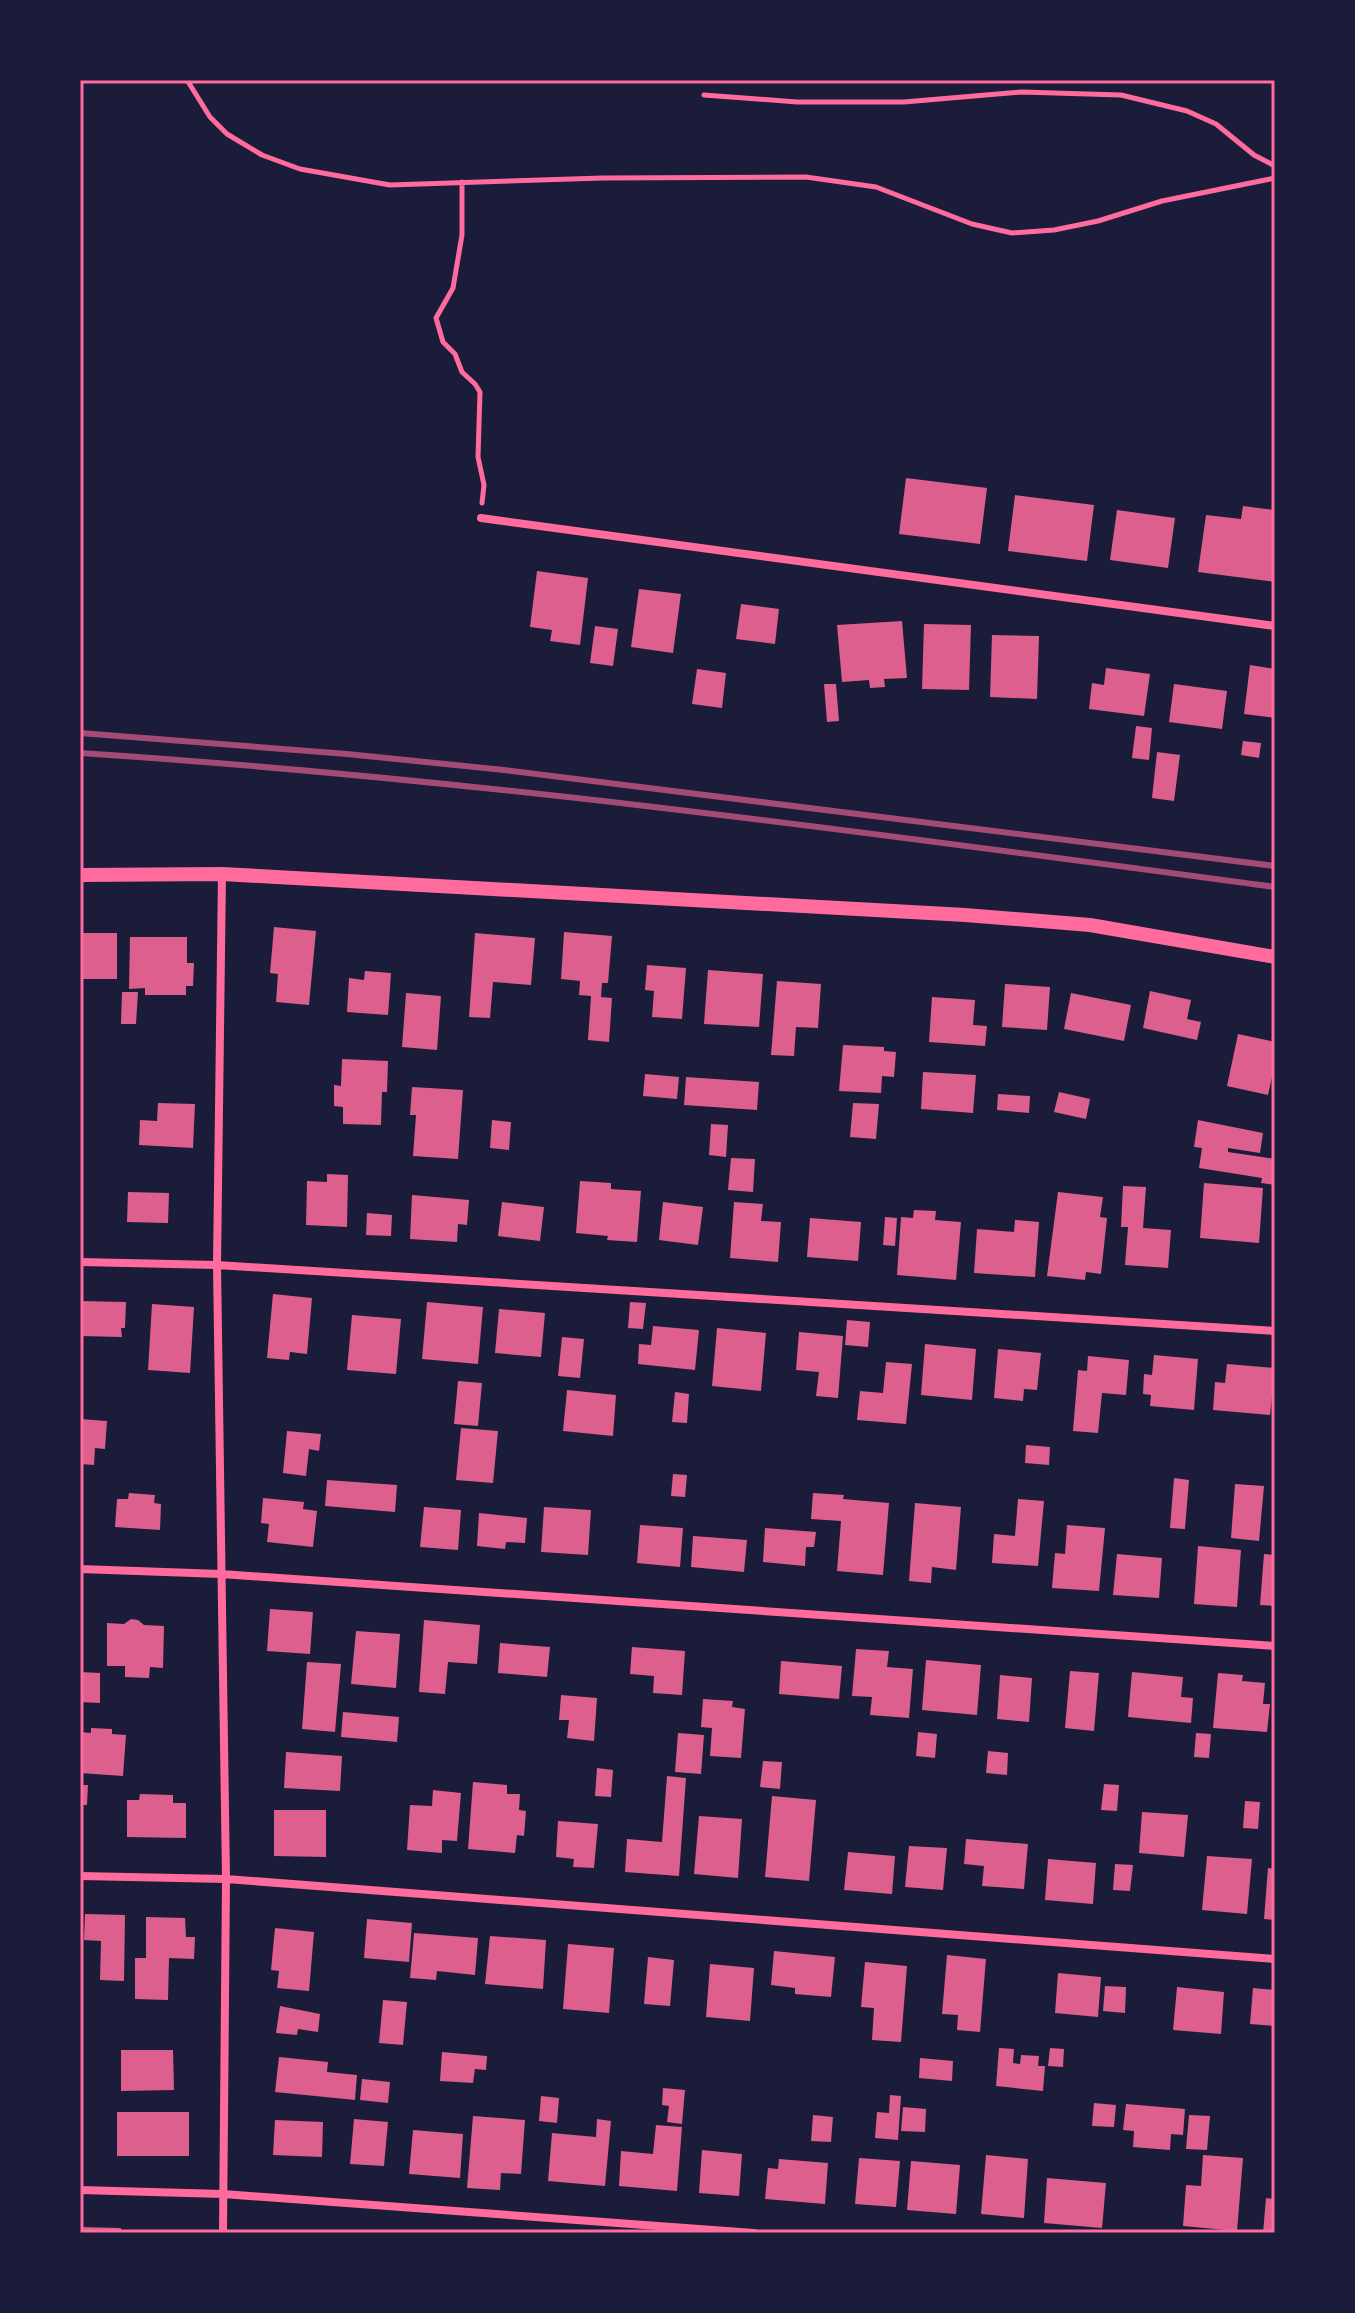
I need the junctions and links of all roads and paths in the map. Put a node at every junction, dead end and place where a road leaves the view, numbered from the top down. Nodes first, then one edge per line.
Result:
1 (187, 80) edge
2 (704, 95) dead end
3 (1275, 166) edge
4 (1275, 178) edge
5 (462, 182) junction
6 (481, 518) joint
7 (1275, 626) edge
8 (222, 874) junction
9 (80, 875) edge
10 (1275, 957) edge
11 (80, 1262) edge
12 (217, 1265) junction
13 (1275, 1331) edge
14 (80, 1569) edge
15 (221, 1574) junction
16 (1275, 1646) edge
17 (80, 1876) edge
18 (226, 1879) junction
19 (1275, 1959) edge
20 (80, 2190) edge
21 (223, 2194) junction
22 (223, 2233) edge
23 (754, 2233) edge

1 - 5 path
2 - 3 path
4 - 5 path
5 - 6 path
6 - 7 street
8 - 9 street
8 - 10 street
8 - 12 street
11 - 12 street
12 - 13 street
12 - 15 street
14 - 15 street
15 - 16 street
15 - 18 street
17 - 18 street
18 - 19 street
18 - 21 street
20 - 21 street
21 - 22 street
21 - 23 street

